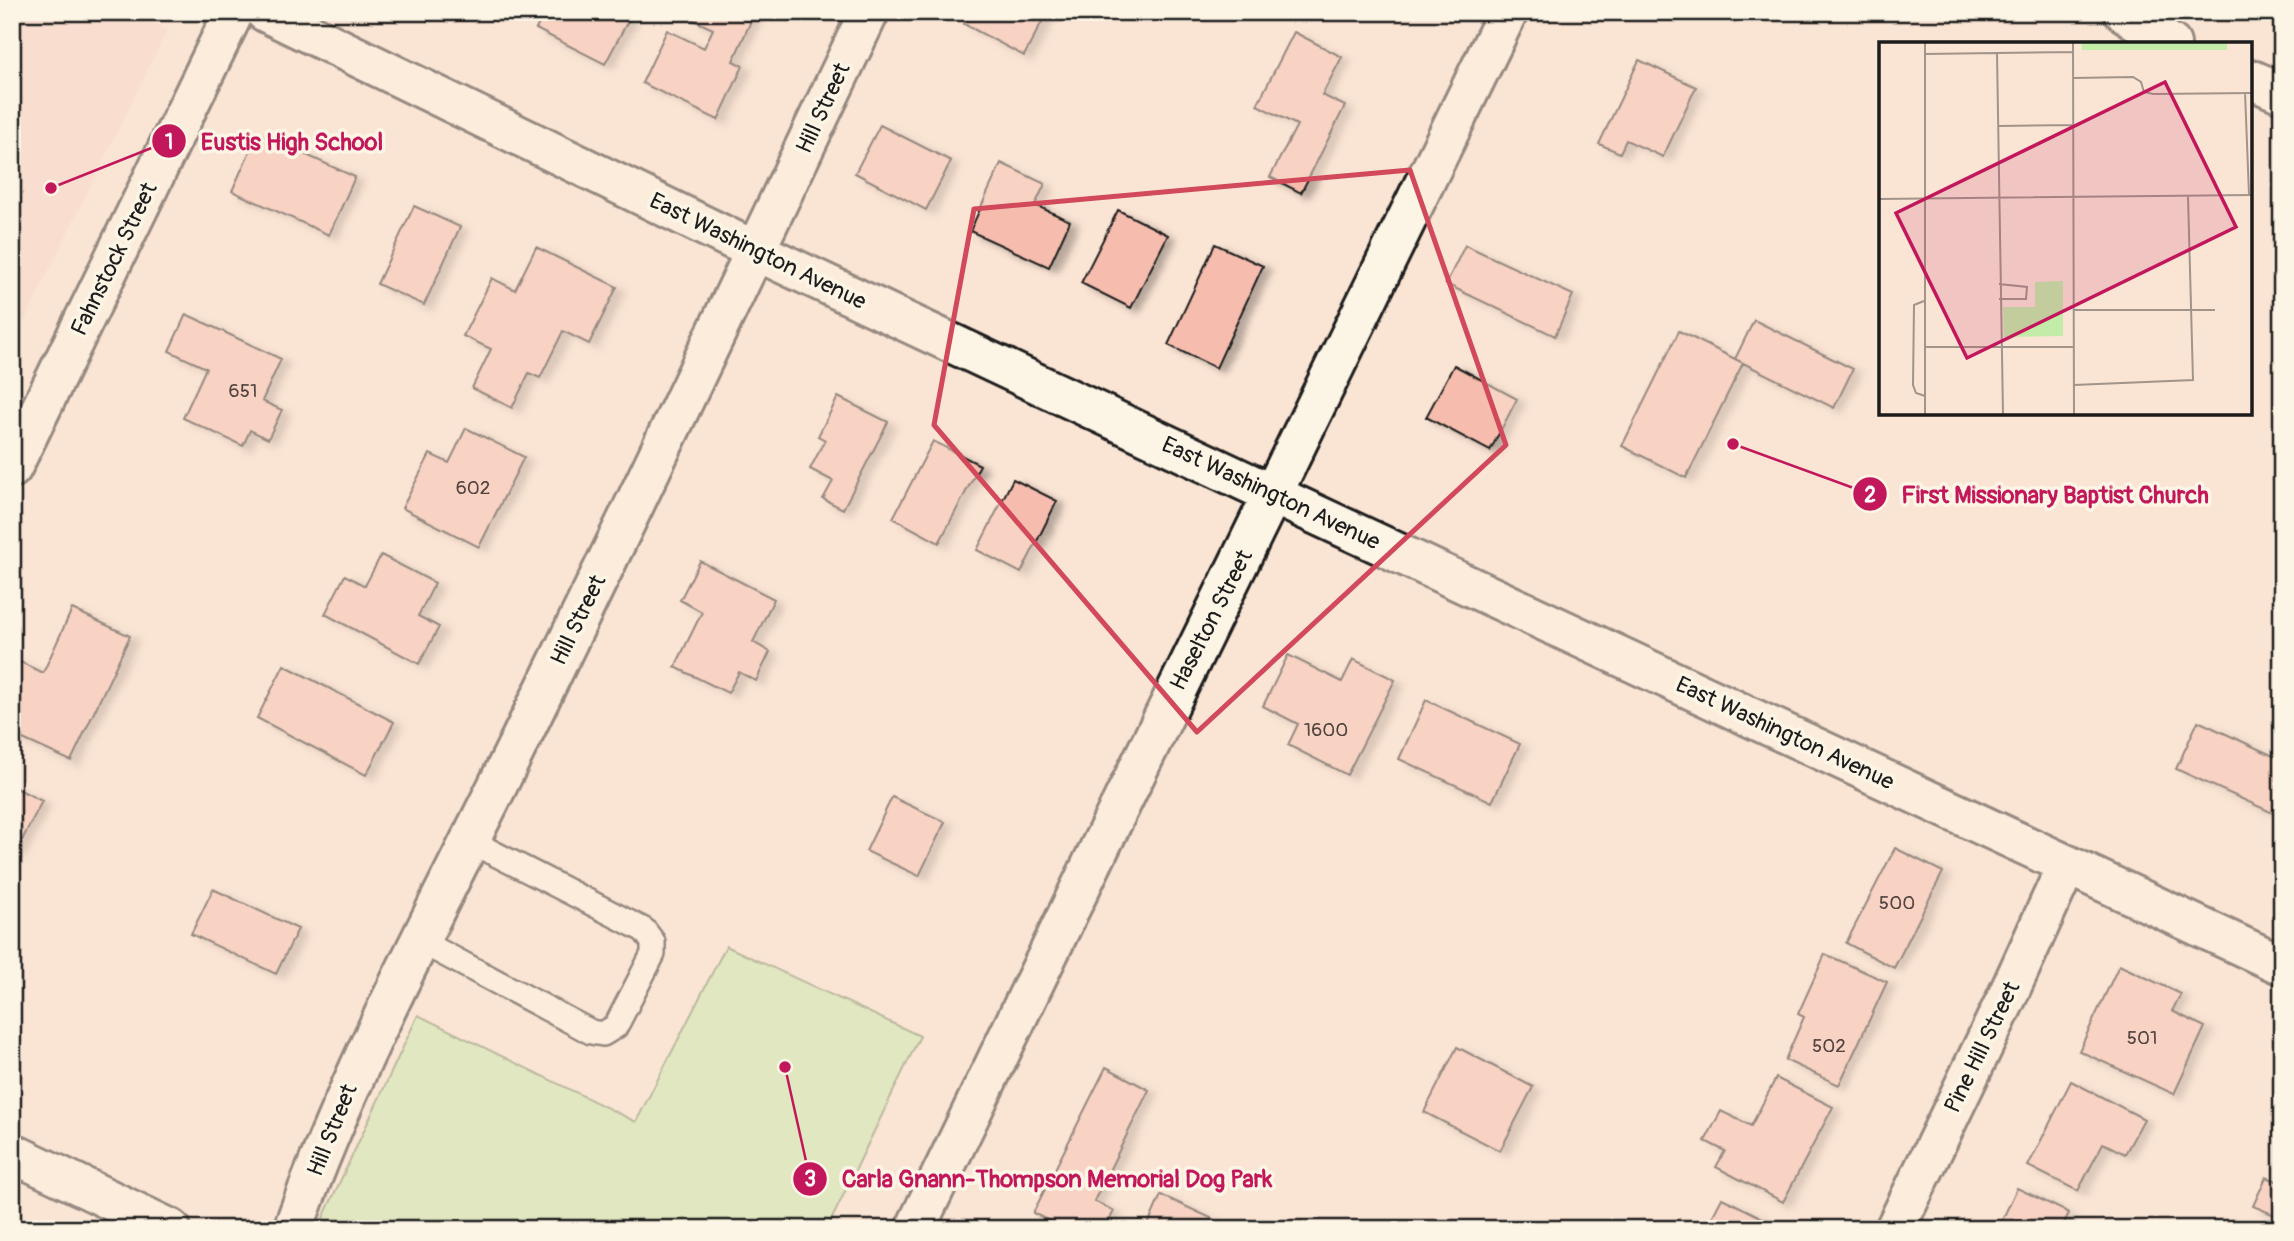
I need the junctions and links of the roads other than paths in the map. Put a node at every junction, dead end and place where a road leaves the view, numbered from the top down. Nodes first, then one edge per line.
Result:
1 (234, 12) edge
2 (265, 12) edge
3 (869, 12) edge
4 (1508, 12) edge
5 (2124, 12) edge
6 (2168, 42) edge
7 (2252, 80) edge
8 (2282, 93) edge
9 (756, 251) junction
10 (12, 468) edge
11 (1274, 495) junction
12 (470, 841) junction
13 (2067, 865) junction
14 (420, 942) junction
15 (2282, 965) edge
16 (12, 1153) edge
17 (171, 1229) edge
18 (293, 1229) edge
19 (915, 1229) edge
20 (1895, 1229) edge

1 - 10 street, Fahnstock Street
2 - 9 street, East Washington Avenue
3 - 9 street, Hill Street
4 - 11 street, Haselton Street
5 - 6 street
7 - 8 street
9 - 11 street, East Washington Avenue
9 - 12 street, Hill Street
11 - 13 street, East Washington Avenue
11 - 19 street, Haselton Street
12 - 14 street, Hill Street
12 - 14 lane
13 - 15 street, East Washington Avenue
13 - 20 street, Pine Hill Street
14 - 18 street, Hill Street
16 - 17 street

